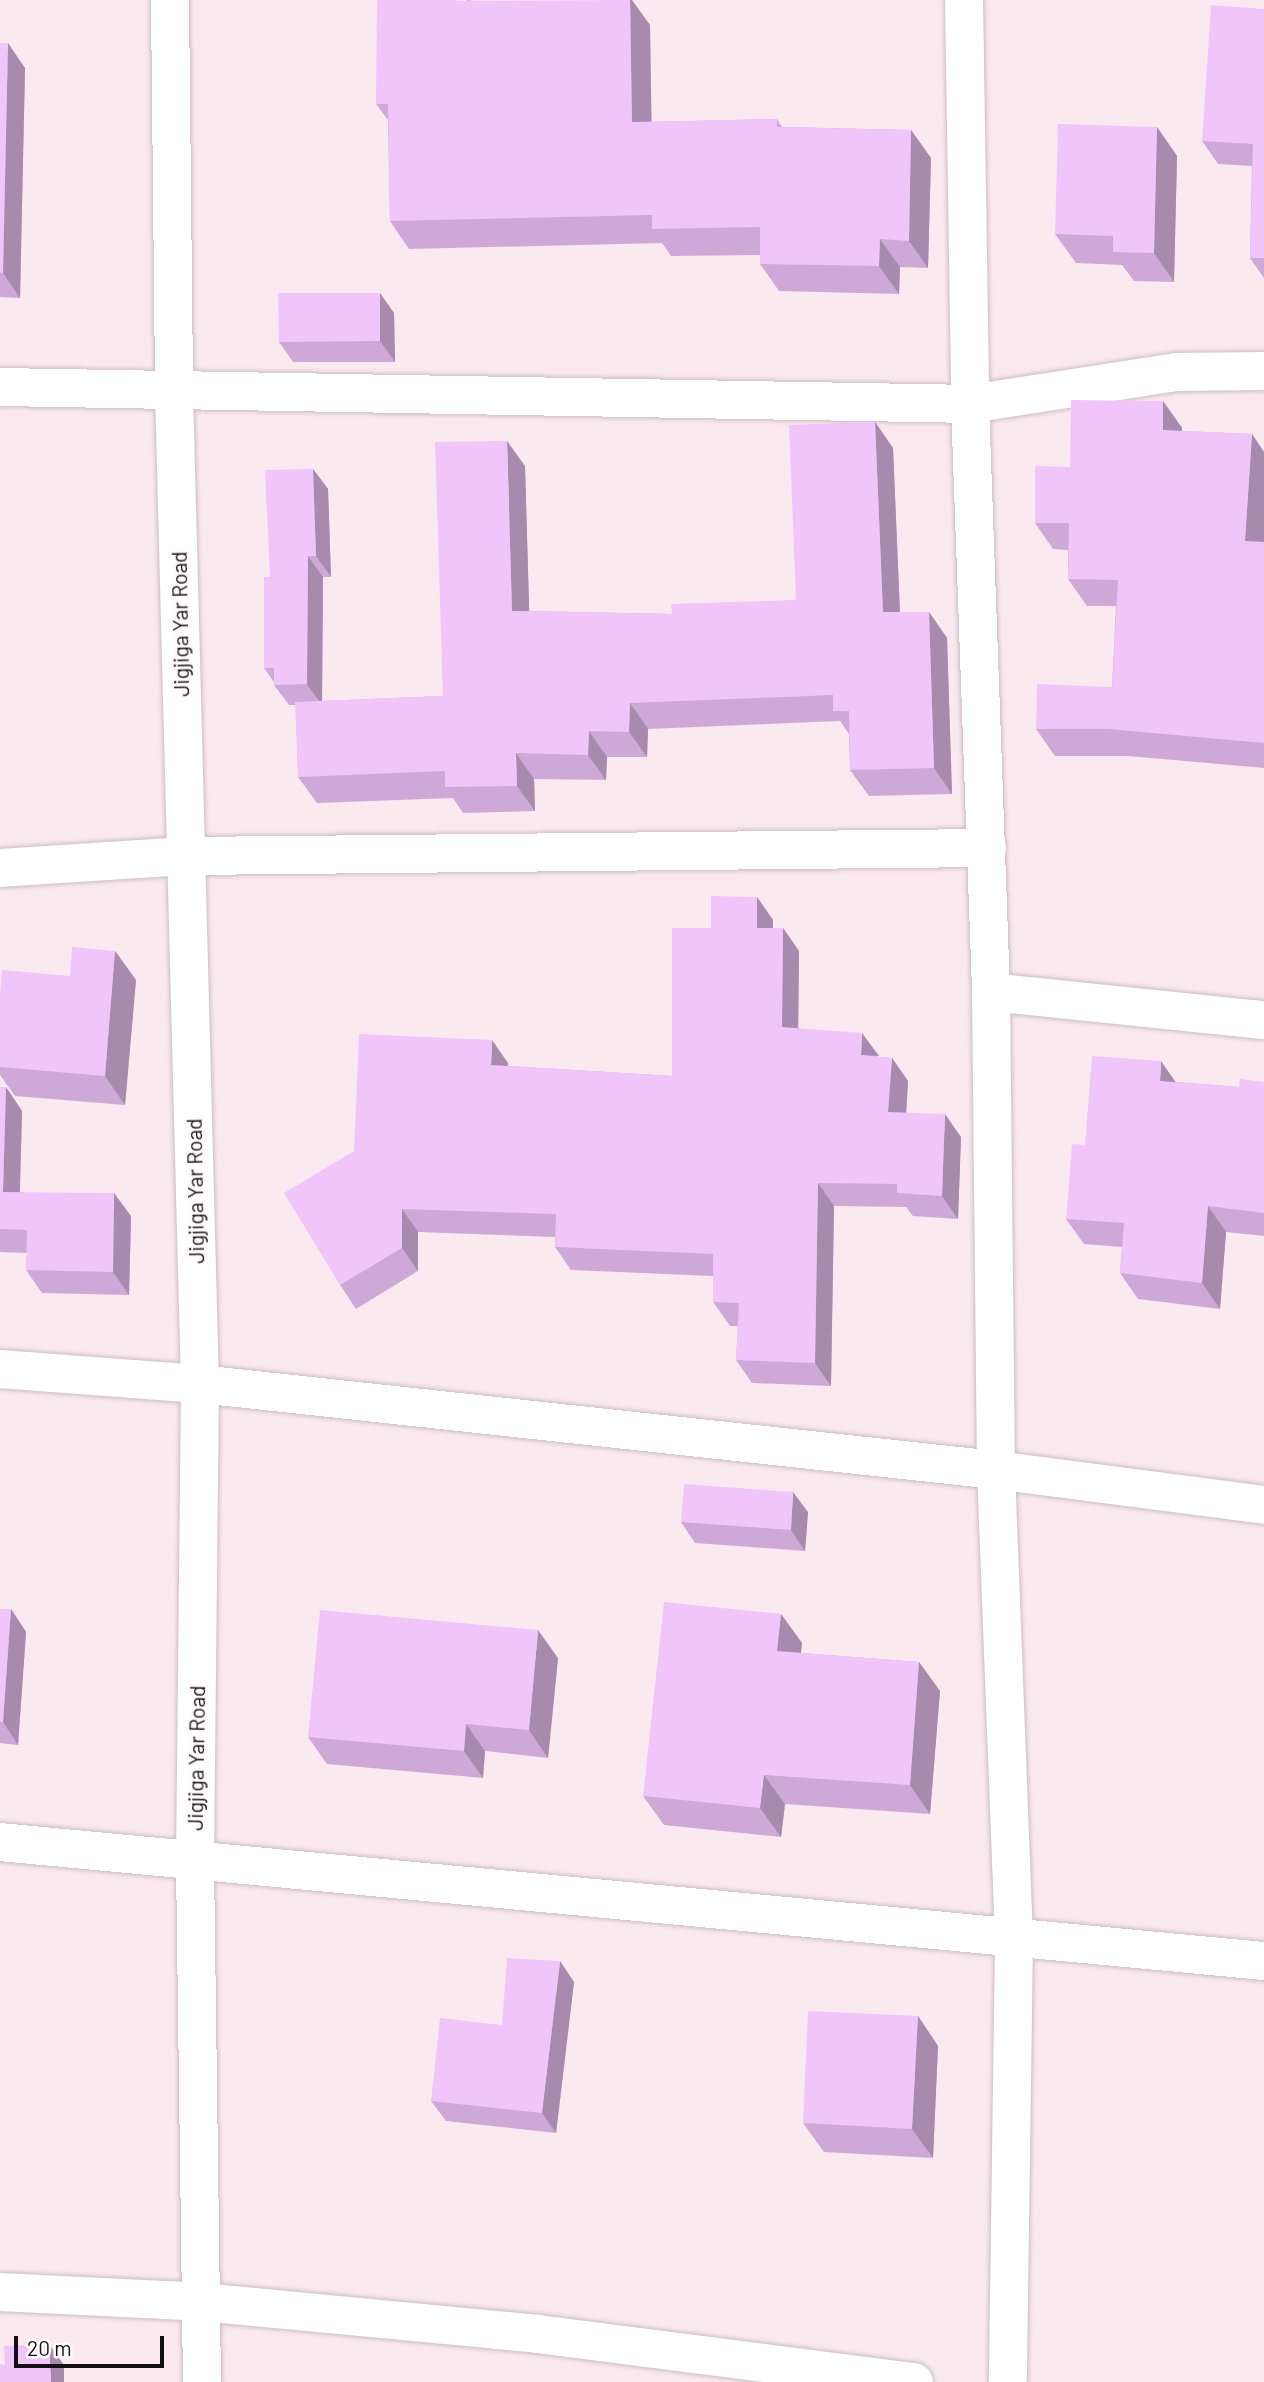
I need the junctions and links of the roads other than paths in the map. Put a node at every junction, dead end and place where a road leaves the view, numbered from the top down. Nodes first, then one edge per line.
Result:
1 (170, 0) edge
2 (964, 0) edge
3 (1264, 371) edge
4 (0, 387) edge
5 (174, 392) junction
6 (970, 404) junction
7 (987, 848) junction
8 (186, 856) junction
9 (0, 868) edge
10 (991, 992) junction
11 (1264, 1020) edge
12 (0, 1369) edge
13 (200, 1384) junction
14 (996, 1471) junction
15 (1264, 1505) edge
16 (0, 1842) edge
17 (195, 1862) junction
18 (1014, 1940) junction
19 (1264, 1961) edge
20 (0, 2292) edge
21 (201, 2302) junction
22 (202, 2382) edge
23 (914, 2382) edge
24 (1007, 2382) edge

1 - 5 street, Jigjiga Yar Road
2 - 6 street
3 - 6 street
4 - 5 street
5 - 6 street
5 - 8 street, Jigjiga Yar Road
6 - 7 street
7 - 8 street
7 - 10 street
8 - 9 street
8 - 13 street, Jigjiga Yar Road
10 - 11 street
10 - 14 street
12 - 13 street
13 - 14 street
13 - 17 street, Jigjiga Yar Road
14 - 15 street
14 - 18 street
16 - 17 street
17 - 18 street
17 - 21 street, Jigjiga Yar Road
18 - 19 street
18 - 24 street
20 - 21 street
21 - 22 street, Jigjiga Yar Road
21 - 23 street

